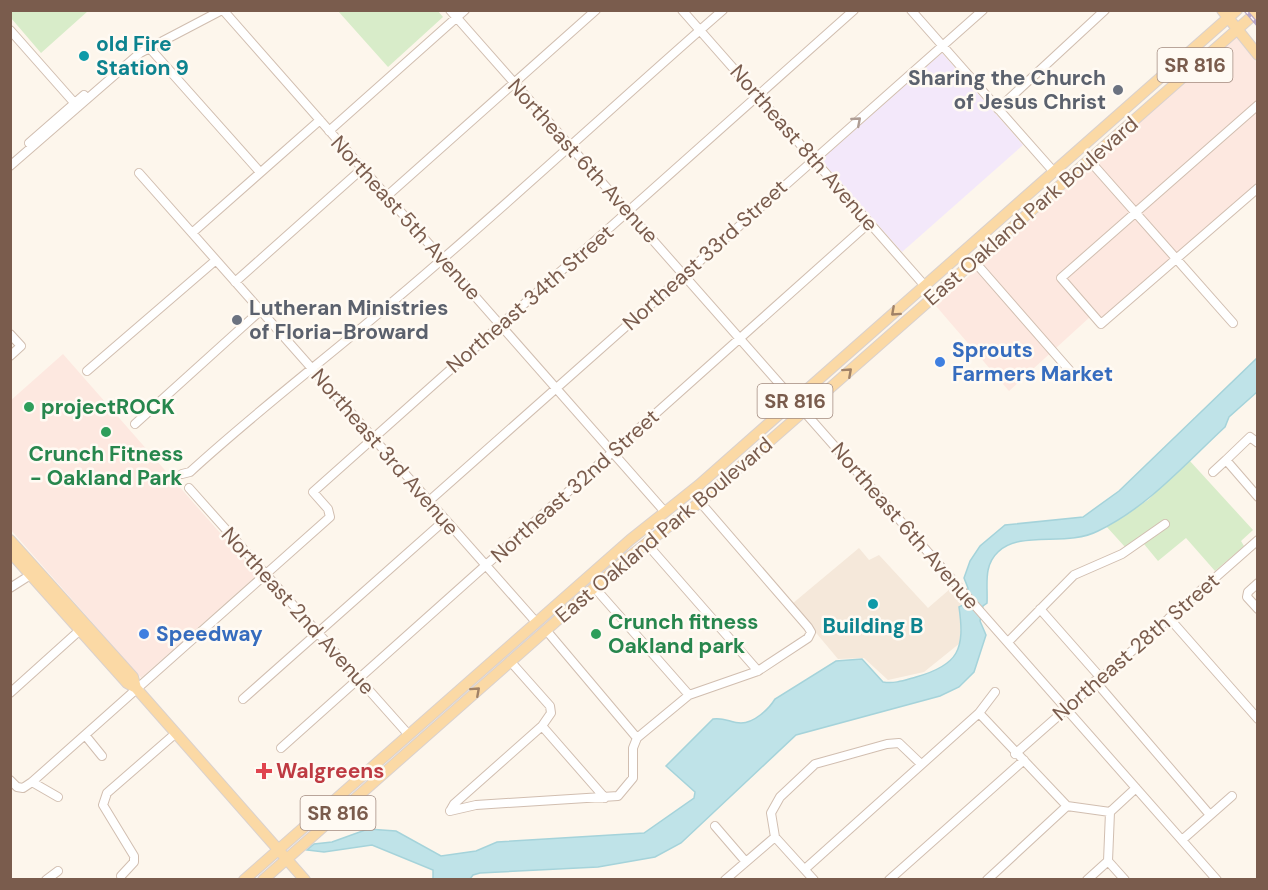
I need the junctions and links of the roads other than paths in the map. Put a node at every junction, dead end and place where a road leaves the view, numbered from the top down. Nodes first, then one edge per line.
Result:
1 (450, 10) edge
2 (465, 10) edge
3 (596, 10) edge
4 (682, 10) edge
5 (723, 10) edge
6 (854, 10) edge
7 (911, 10) edge
8 (983, 10) edge
9 (1106, 10) edge
10 (1237, 10) edge
11 (1257, 11) edge
12 (215, 12) edge
13 (1225, 14) edge
14 (456, 18) junction
15 (1237, 29) junction
16 (10, 30) edge
17 (700, 31) junction
18 (147, 46) junction
19 (943, 46) junction
20 (1257, 55) edge
21 (514, 83) junction
22 (758, 97) junction
23 (1137, 99) junction
24 (76, 105) junction
25 (1257, 105) edge
26 (998, 109) junction
27 (320, 120) junction
28 (329, 132) junction
29 (570, 146) junction
30 (813, 159) junction
31 (10, 160) edge
32 (1089, 160) junction
33 (10, 166) edge
34 (363, 168) junction
35 (259, 171) junction
36 (1054, 172) junction
37 (139, 173) dead end
38 (1257, 188) edge
39 (387, 196) junction
40 (1134, 211) junction
41 (628, 212) junction
42 (869, 223) junction
43 (1015, 224) junction
44 (192, 233) junction
45 (971, 246) junction
46 (442, 259) junction
47 (1176, 259) junction
48 (216, 260) junction
49 (974, 261) junction
50 (948, 266) junction
51 (683, 274) junction
52 (235, 282) junction
53 (949, 283) junction
54 (925, 286) junction
55 (260, 311) junction
56 (1233, 323) dead end
57 (501, 325) junction
58 (10, 334) edge
59 (740, 338) junction
60 (10, 356) edge
61 (312, 369) junction
62 (87, 371) dead end
63 (1071, 372) dead end
64 (557, 389) junction
65 (796, 401) junction
66 (804, 411) junction
67 (135, 424) dead end
68 (372, 438) junction
69 (1257, 443) edge
70 (612, 452) junction
71 (1226, 460) junction
72 (1213, 472) dead end
73 (183, 474) dead end
74 (189, 488) dead end
75 (1257, 497) edge
76 (429, 501) junction
77 (700, 502) junction
78 (665, 512) junction
79 (445, 520) junction
80 (1165, 524) dead end
81 (655, 536) junction
82 (10, 540) edge
83 (1257, 540) edge
84 (646, 543) junction
85 (10, 552) edge
86 (486, 566) junction
87 (597, 568) junction
88 (31, 569) junction
89 (264, 575) junction
90 (1257, 583) edge
91 (594, 587) junction
92 (10, 588) edge
93 (1040, 609) junction
94 (1257, 609) edge
95 (1169, 618) junction
96 (536, 622) junction
97 (80, 630) junction
98 (546, 630) junction
99 (317, 632) junction
100 (1008, 642) junction
101 (531, 643) junction
102 (510, 661) junction
103 (758, 671) junction
104 (359, 679) junction
105 (1097, 679) junction
106 (136, 688) junction
107 (995, 692) dead end
108 (10, 693) edge
109 (689, 695) junction
110 (243, 699) dead end
111 (446, 700) junction
112 (1066, 708) junction
113 (979, 713) junction
114 (445, 719) junction
115 (1257, 719) edge
116 (542, 726) junction
117 (176, 733) junction
118 (408, 734) junction
119 (84, 735) junction
120 (638, 738) junction
121 (281, 748) dead end
122 (1015, 754) junction
123 (102, 756) dead end
124 (401, 758) junction
125 (1024, 760) junction
126 (921, 764) junction
127 (10, 780) edge
128 (32, 782) junction
129 (1136, 788) junction
130 (1232, 796) dead end
131 (58, 797) dead end
132 (605, 798) junction
133 (1067, 806) junction
134 (1110, 812) junction
135 (1210, 815) junction
136 (715, 826) dead end
137 (775, 837) junction
138 (1182, 840) junction
139 (278, 848) junction
140 (286, 858) junction
141 (1108, 861) junction
142 (746, 862) junction
143 (804, 869) junction
144 (58, 871) dead end
145 (121, 876) dead end
146 (46, 879) edge
147 (244, 879) edge
148 (263, 879) edge
149 (305, 879) edge
150 (726, 879) edge
151 (814, 879) edge
152 (889, 879) edge
153 (987, 879) edge
154 (1087, 879) edge
155 (1125, 879) edge
156 (1217, 879) edge

1 - 14 street, Northeast 6th Avenue
2 - 14 street
3 - 21 street
4 - 17 street, Northeast 8th Avenue
5 - 17 street
6 - 22 street, Northeast 34th Street
7 - 19 street
8 - 19 street, Northeast 33rd Street
9 - 26 street
10 - 13 main road, East Oakland Park Boulevard / SR 816
11 - 15 main road, East Oakland Park Boulevard / SR 816
12 - 18 street
12 - 27 street, Northeast 5th Avenue
13 - 15 main road
13 - 23 main road, East Oakland Park Boulevard / SR 816
14 - 21 street, Northeast 6th Avenue
14 - 28 street
15 - 20 main road
15 - 32 main road, East Oakland Park Boulevard / SR 816
16 - 24 street
17 - 22 street, Northeast 8th Avenue
17 - 29 street
18 - 24 street
18 - 35 street
19 - 26 street
30 -> 19 street, Northeast 33rd Street
21 - 29 street, Northeast 6th Avenue
21 - 39 street
22 - 30 street, Northeast 8th Avenue
22 - 41 street, Northeast 34th Street
23 - 32 main road
23 - 36 main road, East Oakland Park Boulevard / SR 816
24 - 31 street
24 - 33 street
25 - 40 street
26 - 36 street
27 - 28 street, Northeast 5th Avenue
27 - 35 street
28 - 34 street, Northeast 5th Avenue
29 - 41 street, Northeast 6th Avenue
29 - 46 street
30 - 42 street, Northeast 8th Avenue
30 - 51 street, Northeast 33rd Street
32 - 40 street
32 - 43 main road, East Oakland Park Boulevard / SR 816
34 - 39 street, Northeast 5th Avenue
34 - 52 street
35 - 44 street
36 - 43 main road
36 - 45 main road, East Oakland Park Boulevard / SR 816
37 - 44 street, Northeast 3rd Avenue
38 - 47 street
39 - 46 street, Northeast 5th Avenue
40 - 47 street
40 - 47 street
41 - 51 street, Northeast 6th Avenue
41 - 57 street, Northeast 34th Street
42 - 54 street, Northeast 8th Avenue
42 - 59 street, Northeast 32nd Street
43 - 49 main road, East Oakland Park Boulevard / SR 816
44 - 48 street, Northeast 3rd Avenue
45 - 49 main road
45 - 50 main road, East Oakland Park Boulevard / SR 816
46 - 57 street, Northeast 5th Avenue
46 - 61 street
47 - 56 street
48 - 52 street, Northeast 3rd Avenue
48 - 62 street
49 - 53 main road, East Oakland Park Boulevard / SR 816
49 - 63 street
50 - 53 main road
50 - 54 main road, East Oakland Park Boulevard / SR 816
51 - 59 street, Northeast 6th Avenue
51 - 64 street, Northeast 33rd Street
52 - 55 street, Northeast 3rd Avenue
66 -> 53 main road, East Oakland Park Boulevard / SR 816
54 -> 65 main road, East Oakland Park Boulevard / SR 816
55 - 61 street, Northeast 3rd Avenue
55 - 67 street
57 - 64 street, Northeast 5th Avenue
57 - 68 street, Northeast 34th Street
58 - 60 street
59 - 65 street, Northeast 6th Avenue
59 - 70 street, Northeast 32nd Street
61 - 68 street, Northeast 3rd Avenue
61 - 73 street
64 - 70 street, Northeast 5th Avenue
64 - 76 street, Northeast 33rd Street
65 - 66 street, Northeast 6th Avenue
65 - 78 main road, East Oakland Park Boulevard / SR 816
66 - 77 main road, East Oakland Park Boulevard / SR 816
66 - 100 street, Northeast 6th Avenue
68 - 76 street, Northeast 3rd Avenue
68 - 89 street, Northeast 34th Street
69 - 71 street
70 - 78 street, Northeast 5th Avenue
70 - 86 street, Northeast 32nd Street
71 - 72 street
71 - 75 street
74 - 89 street, Northeast 2nd Avenue
76 - 79 street, Northeast 3rd Avenue
77 - 81 main road, East Oakland Park Boulevard / SR 816
77 - 103 street
78 - 81 main road
78 - 87 main road, East Oakland Park Boulevard / SR 816
79 - 86 street, Northeast 3rd Avenue
79 - 99 street
80 - 93 street
81 - 84 main road, East Oakland Park Boulevard / SR 816
82 - 88 main road
83 - 95 street, Northeast 28th Street
84 - 91 main road, East Oakland Park Boulevard / SR 816
84 - 103 street
85 - 88 main road
86 - 96 street, Northeast 3rd Avenue
86 - 104 street, Northeast 32nd Street
87 - 91 main road
87 - 96 main road, East Oakland Park Boulevard / SR 816
88 - 92 street
88 - 97 main road
88 - 106 main road
89 - 99 street, Northeast 2nd Avenue
89 - 106 street
90 - 94 street
91 - 98 main road, East Oakland Park Boulevard / SR 816
91 - 109 street
93 - 100 street
93 - 105 street
95 - 105 street, Northeast 28th Street
95 - 115 street
96 - 101 main road
96 - 111 main road, East Oakland Park Boulevard / SR 816
97 - 106 main road
97 - 108 street
98 - 101 main road, East Oakland Park Boulevard / SR 816
98 - 120 street
99 - 104 street, Northeast 2nd Avenue
99 - 110 street
100 - 112 street, Northeast 6th Avenue
101 - 102 main road, East Oakland Park Boulevard / SR 816
114 -> 102 main road, East Oakland Park Boulevard / SR 816
102 - 116 street
103 - 109 street
104 - 118 street, Northeast 2nd Avenue
104 - 121 street, Northeast 32nd Street
105 - 112 street, Northeast 28th Street
105 - 135 street
106 - 117 main road
106 - 119 street
107 - 113 street
109 - 120 street
111 - 114 main road
111 - 118 main road, East Oakland Park Boulevard / SR 816
112 - 122 street, Northeast 28th Street
112 - 129 street, Northeast 6th Avenue
113 - 122 street
113 - 126 street
114 - 124 main road, East Oakland Park Boulevard / SR 816
116 - 132 street
116 - 132 street
117 - 139 main road
117 - 145 street
118 - 124 main road
118 - 139 main road, East Oakland Park Boulevard / SR 816
119 - 123 street
119 - 128 street
120 - 132 street
122 - 125 street
124 - 140 main road, East Oakland Park Boulevard / SR 816
125 - 133 street
125 - 152 street
126 - 137 street
126 - 143 street
127 - 128 street
128 - 131 street
129 - 134 street
129 - 138 street, Northeast 6th Avenue
130 - 135 street
133 - 134 street
133 - 153 street
134 - 141 street
135 - 138 street
136 - 142 street
137 - 142 street
137 - 143 street
138 - 156 street, Northeast 6th Avenue
139 - 140 main road
139 - 147 main road, SR 816
140 - 148 main road, SR 816
140 - 149 main road
141 - 154 street
141 - 155 street
142 - 150 street
143 - 151 street
144 - 146 street

